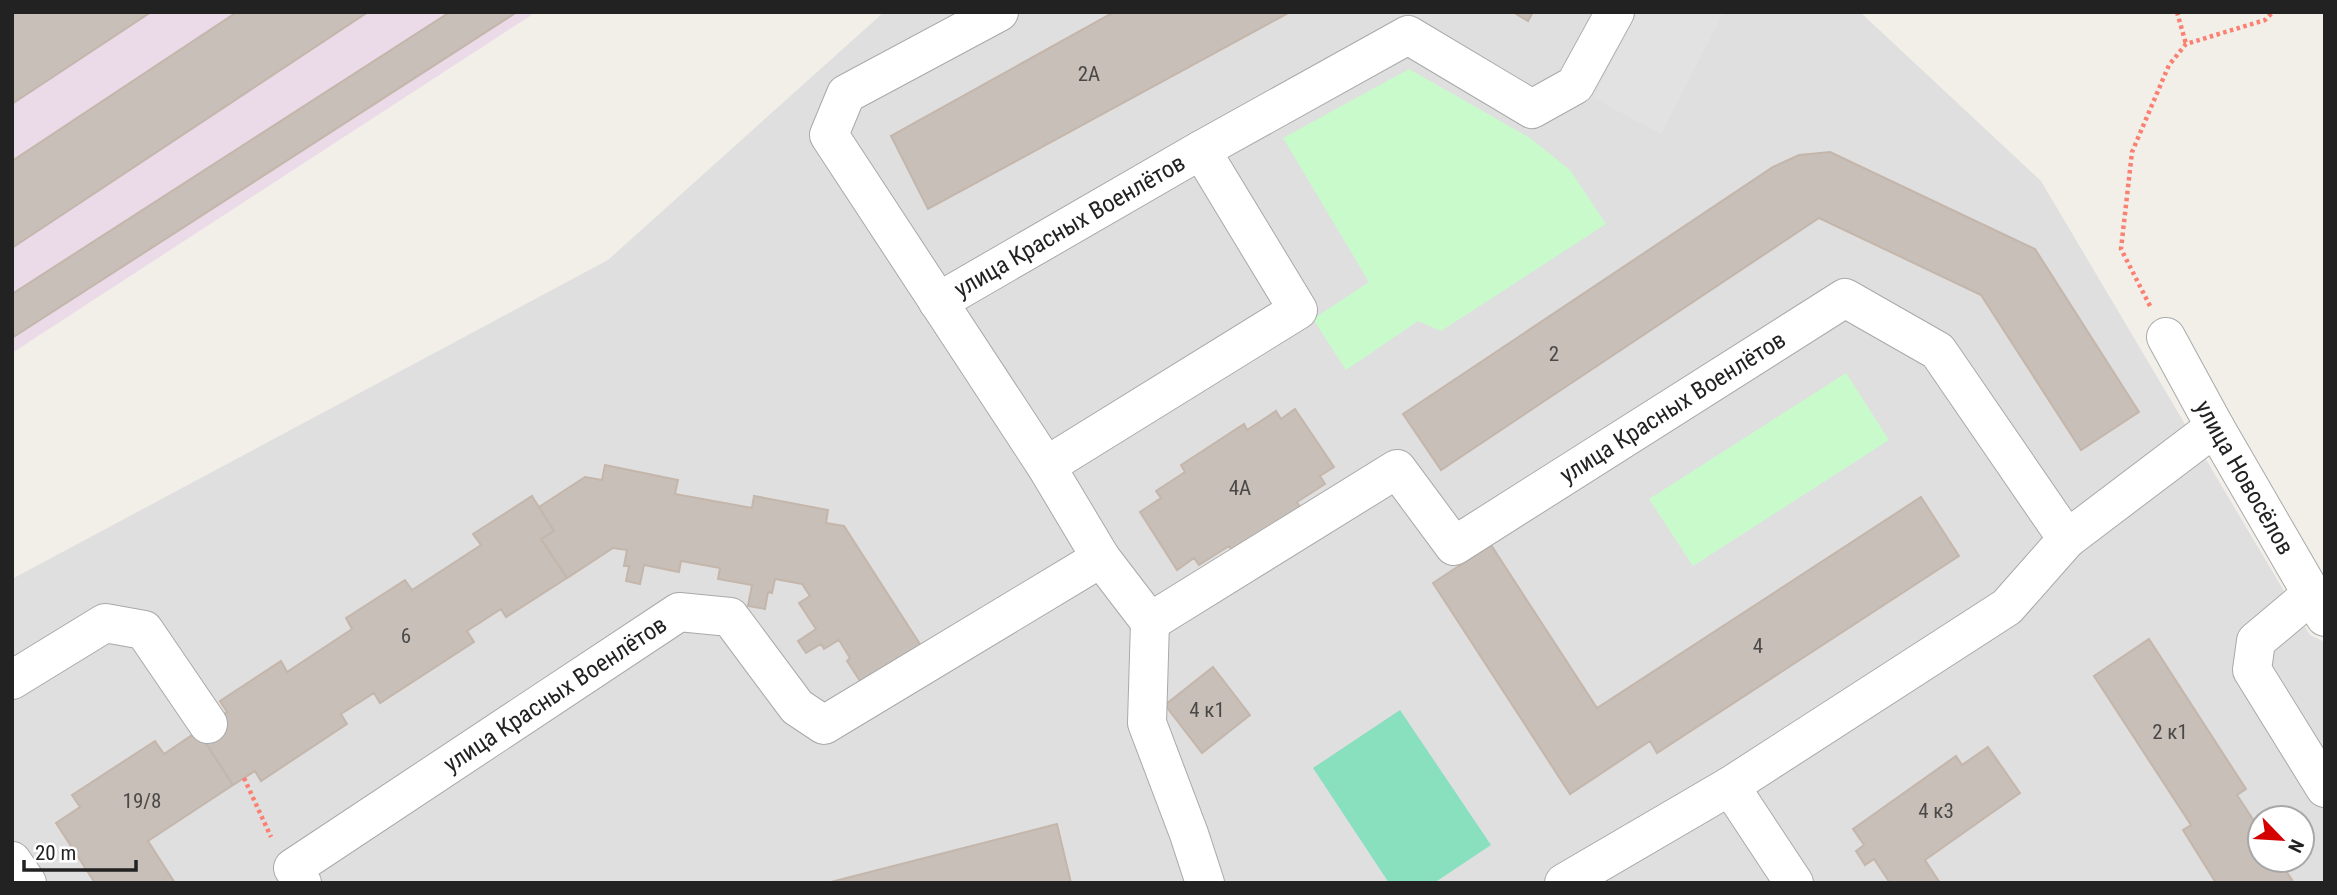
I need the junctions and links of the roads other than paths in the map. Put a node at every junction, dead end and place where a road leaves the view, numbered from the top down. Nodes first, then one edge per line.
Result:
1 (999, 12) edge
2 (1615, 12) edge
3 (1201, 150) junction
4 (938, 302) junction
5 (2166, 337) road end
6 (2215, 427) junction
7 (1046, 466) junction
8 (2067, 539) junction
9 (1101, 558) junction
10 (2318, 605) edge
11 (1150, 622) junction
12 (12, 680) edge
13 (208, 724) dead end
14 (1730, 786) junction
15 (2325, 788) edge
16 (12, 861) edge
17 (298, 876) edge
18 (27, 883) edge
19 (1205, 883) edge
20 (1564, 883) edge
21 (1794, 883) edge

1 - 4 street, улица Красных Военлётов
2 - 3 street, улица Красных Военлётов
3 - 4 street, улица Красных Военлётов
3 - 7 street, улица Красных Военлётов
4 - 7 street, улица Красных Военлётов
5 - 6 street, улица Новосёлов
6 - 8 street
6 - 10 street, улица Новосёлов
7 - 9 street, улица Красных Военлётов
8 - 11 street, улица Красных Военлётов
8 - 14 street
9 - 11 street, улица Красных Военлётов
9 - 17 street, улица Красных Военлётов
10 - 15 street
11 - 19 street
12 - 13 street
14 - 20 street
14 - 21 street
16 - 18 street

